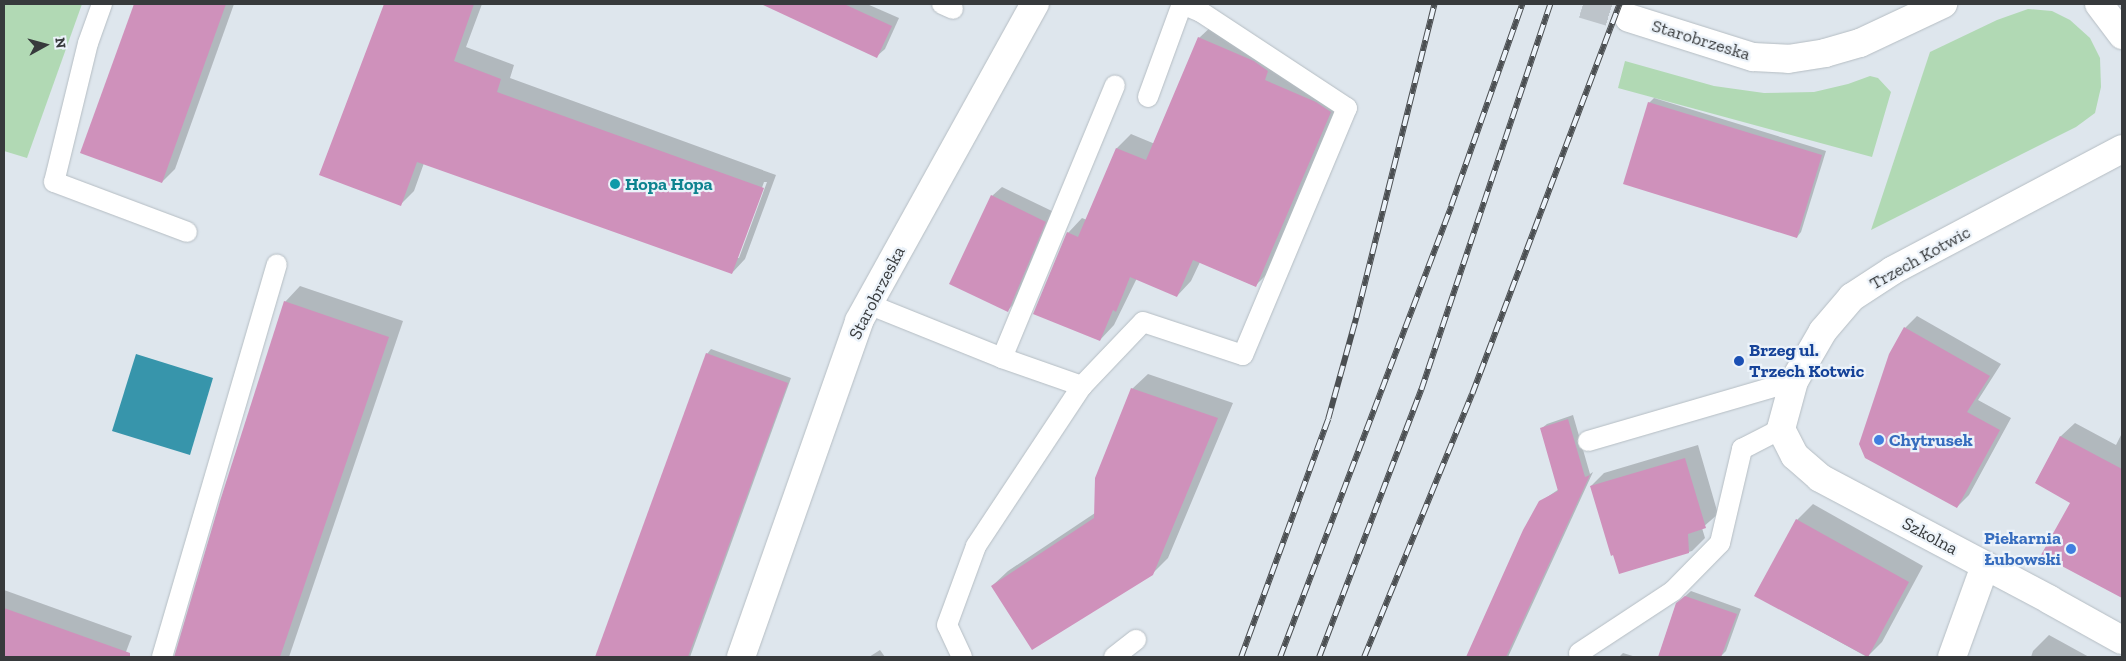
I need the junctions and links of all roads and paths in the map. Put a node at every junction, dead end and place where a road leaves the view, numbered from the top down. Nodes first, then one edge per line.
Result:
1 (102, 4) edge
2 (1036, 4) edge
3 (1943, 4) edge
4 (2099, 4) edge
5 (1629, 18) tunnel mouth
6 (2122, 35) edge
7 (1116, 85) dead end
8 (1148, 97) dead end
9 (2122, 127) edge
10 (2116, 152) edge
11 (187, 232) dead end
12 (277, 264) dead end
13 (868, 304) junction
14 (1002, 358) junction
15 (1794, 381) junction
16 (1082, 386) junction
17 (1782, 429) junction
18 (1588, 441) dead end
19 (1985, 566) junction
20 (1136, 640) dead end
21 (2122, 640) edge
22 (1578, 653) dead end
23 (162, 657) edge
24 (741, 657) edge
25 (962, 657) edge
26 (1114, 657) edge
27 (1952, 657) edge

1 - 11 lane
2 - 13 street, Starobrzeska
3 - 5 street, Starobrzeska
4 - 6 street
7 - 14 lane
8 - 16 lane
9 - 10 street
10 - 15 street, Trzech Kotwic
12 - 23 lane
13 - 14 lane
13 - 24 street, Starobrzeska
14 - 16 lane
15 - 17 street, Trzech Kotwic
15 - 18 lane
16 - 25 lane
17 - 19 street, Szkolna
17 - 22 lane
19 - 21 street, Szkolna
19 - 27 street
20 - 26 lane

